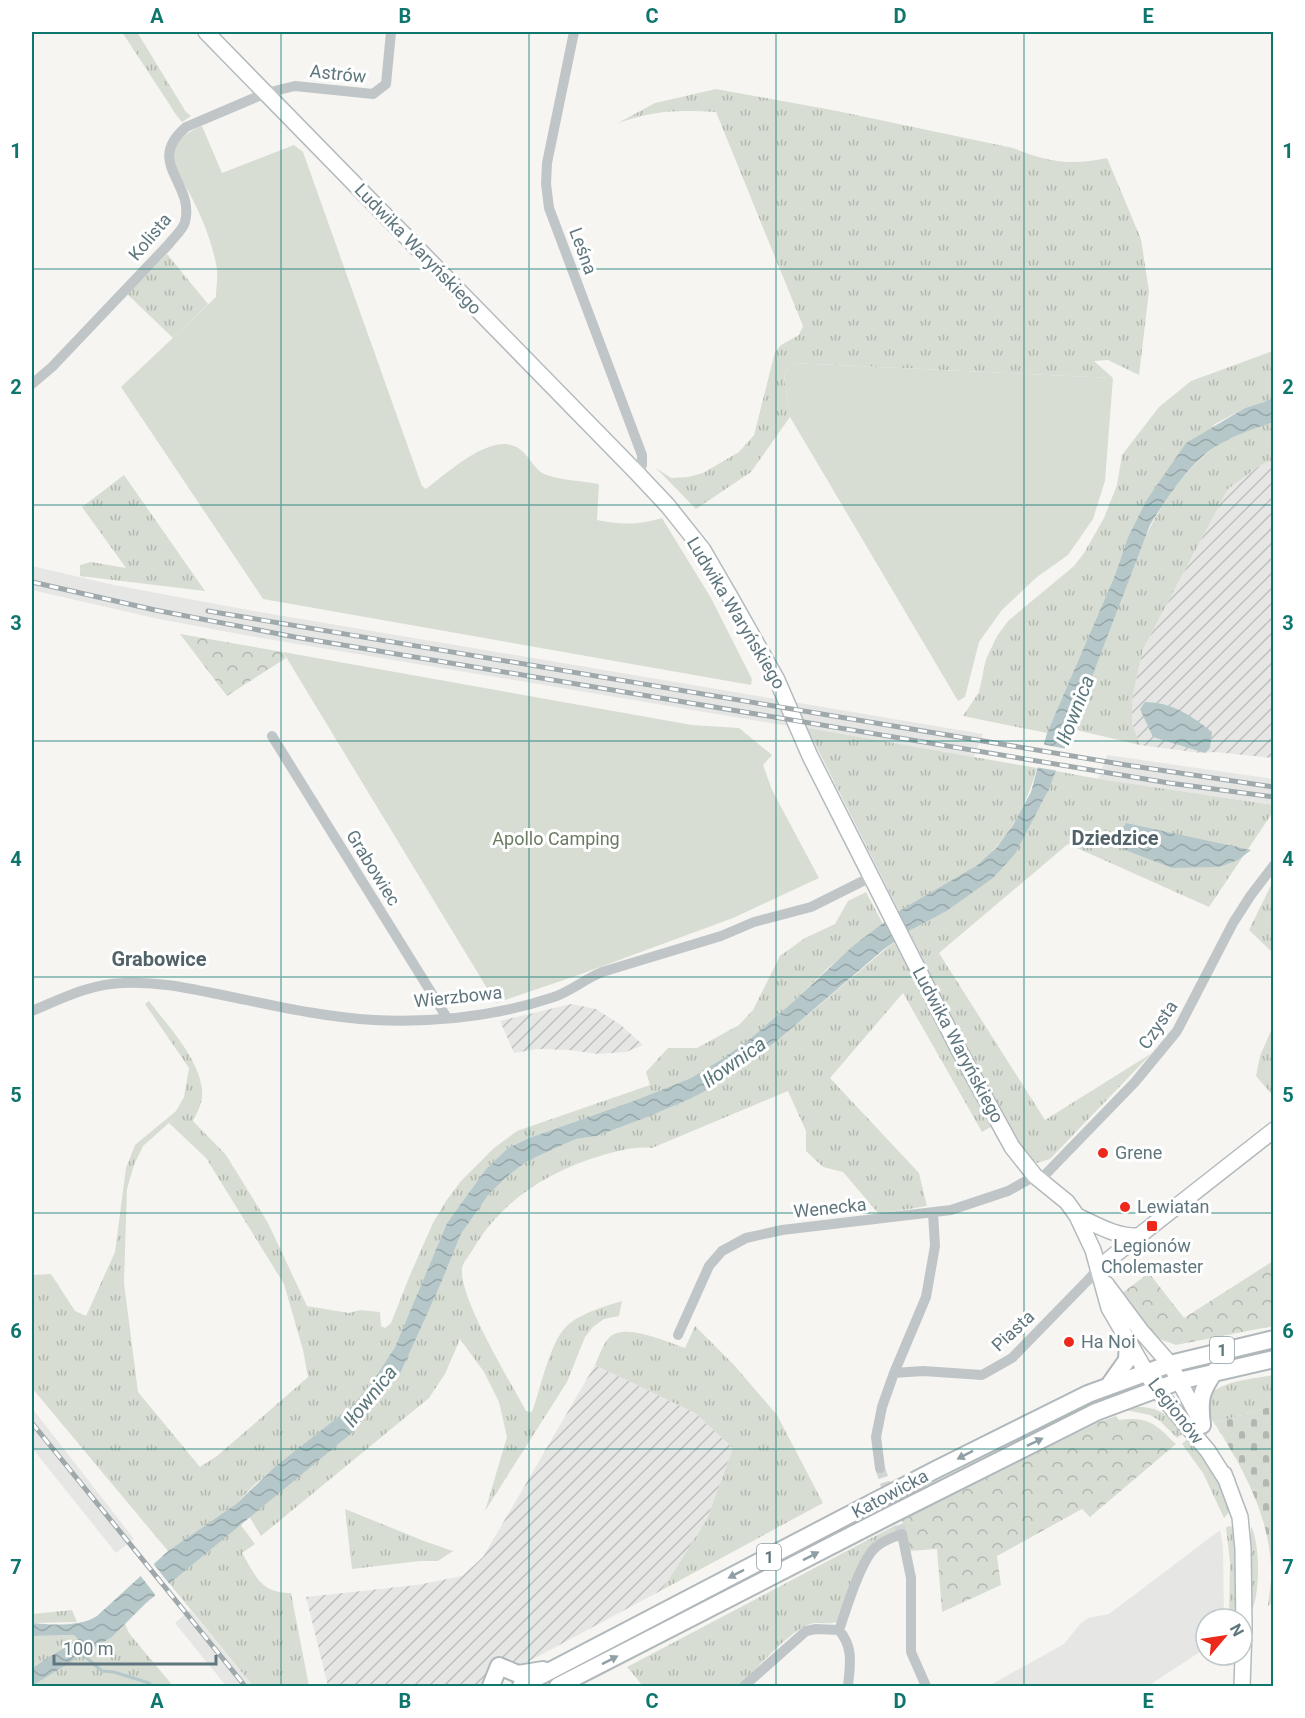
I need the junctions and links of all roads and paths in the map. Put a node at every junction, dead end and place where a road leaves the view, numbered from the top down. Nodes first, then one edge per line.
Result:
1 (206, 32) edge
2 (390, 32) edge
3 (574, 32) edge
4 (266, 93) junction
5 (32, 384) edge
6 (637, 473) junction
7 (272, 736) dead end
8 (1273, 868) edge
9 (871, 877) junction
10 (32, 1011) edge
11 (447, 1018) junction
12 (1274, 1130) edge
13 (1037, 1178) junction
14 (933, 1213) junction
15 (1077, 1216) junction
16 (1138, 1236) junction
17 (1099, 1271) junction
18 (678, 1335) dead end
19 (1274, 1339) edge
20 (1128, 1341) junction
21 (1274, 1359) edge
22 (1170, 1364) junction
23 (1215, 1371) junction
24 (1146, 1372) junction
25 (894, 1373) junction
26 (1179, 1381) junction
27 (1109, 1385) junction
28 (1156, 1389) junction
29 (1202, 1425) junction
30 (880, 1468) tunnel mouth
31 (1227, 1481) junction
32 (839, 1630) junction
33 (561, 1665) junction
34 (491, 1686) edge
35 (521, 1686) edge
36 (558, 1686) edge
37 (744, 1686) edge
38 (848, 1686) edge
39 (926, 1686) edge
40 (1242, 1686) edge

1 - 4 street, Ludwika Waryńskiego
2 - 4 street, Astrów
3 - 6 street, Leśna
4 - 5 street, Kolista
4 - 6 street, Ludwika Waryńskiego
6 - 9 street, Ludwika Waryńskiego
7 - 11 street, Grabowiec
8 - 13 street, Czysta
9 - 11 street, Wierzbowa
9 - 13 street, Ludwika Waryńskiego
10 - 11 street, Wierzbowa
12 - 16 street
13 - 14 street, Wenecka
13 - 15 street, Ludwika Waryńskiego
14 - 18 street, Wenecka
14 - 25 street
15 - 16 street
15 - 17 street, Ludwika Waryńskiego
16 - 17 street
17 - 20 street, Legionów
17 - 22 street, Legionów
17 - 25 street, Piasta
19 - 22 main road, Katowicka / 1
20 - 24 street, Legionów
20 - 27 main road
21 - 23 main road, Katowicka / 1
22 - 24 main road, Katowicka / 1
22 - 26 street, Legionów
23 - 26 main road, Katowicka / 1
23 - 29 main road
24 - 27 main road, Katowicka / 1
24 - 28 street, Legionów
25 - 30 street
26 - 28 main road, Katowicka / 1
26 - 29 street, Legionów
27 -> 33 main road, Katowicka / 1
28 - 31 street, Legionów
36 -> 28 main road, Katowicka / 1
29 - 31 street, Legionów
31 - 40 street, Legionów
32 - 37 street
32 - 38 street
32 - 39 street
33 - 34 main road
33 - 35 main road, Katowicka / 1

